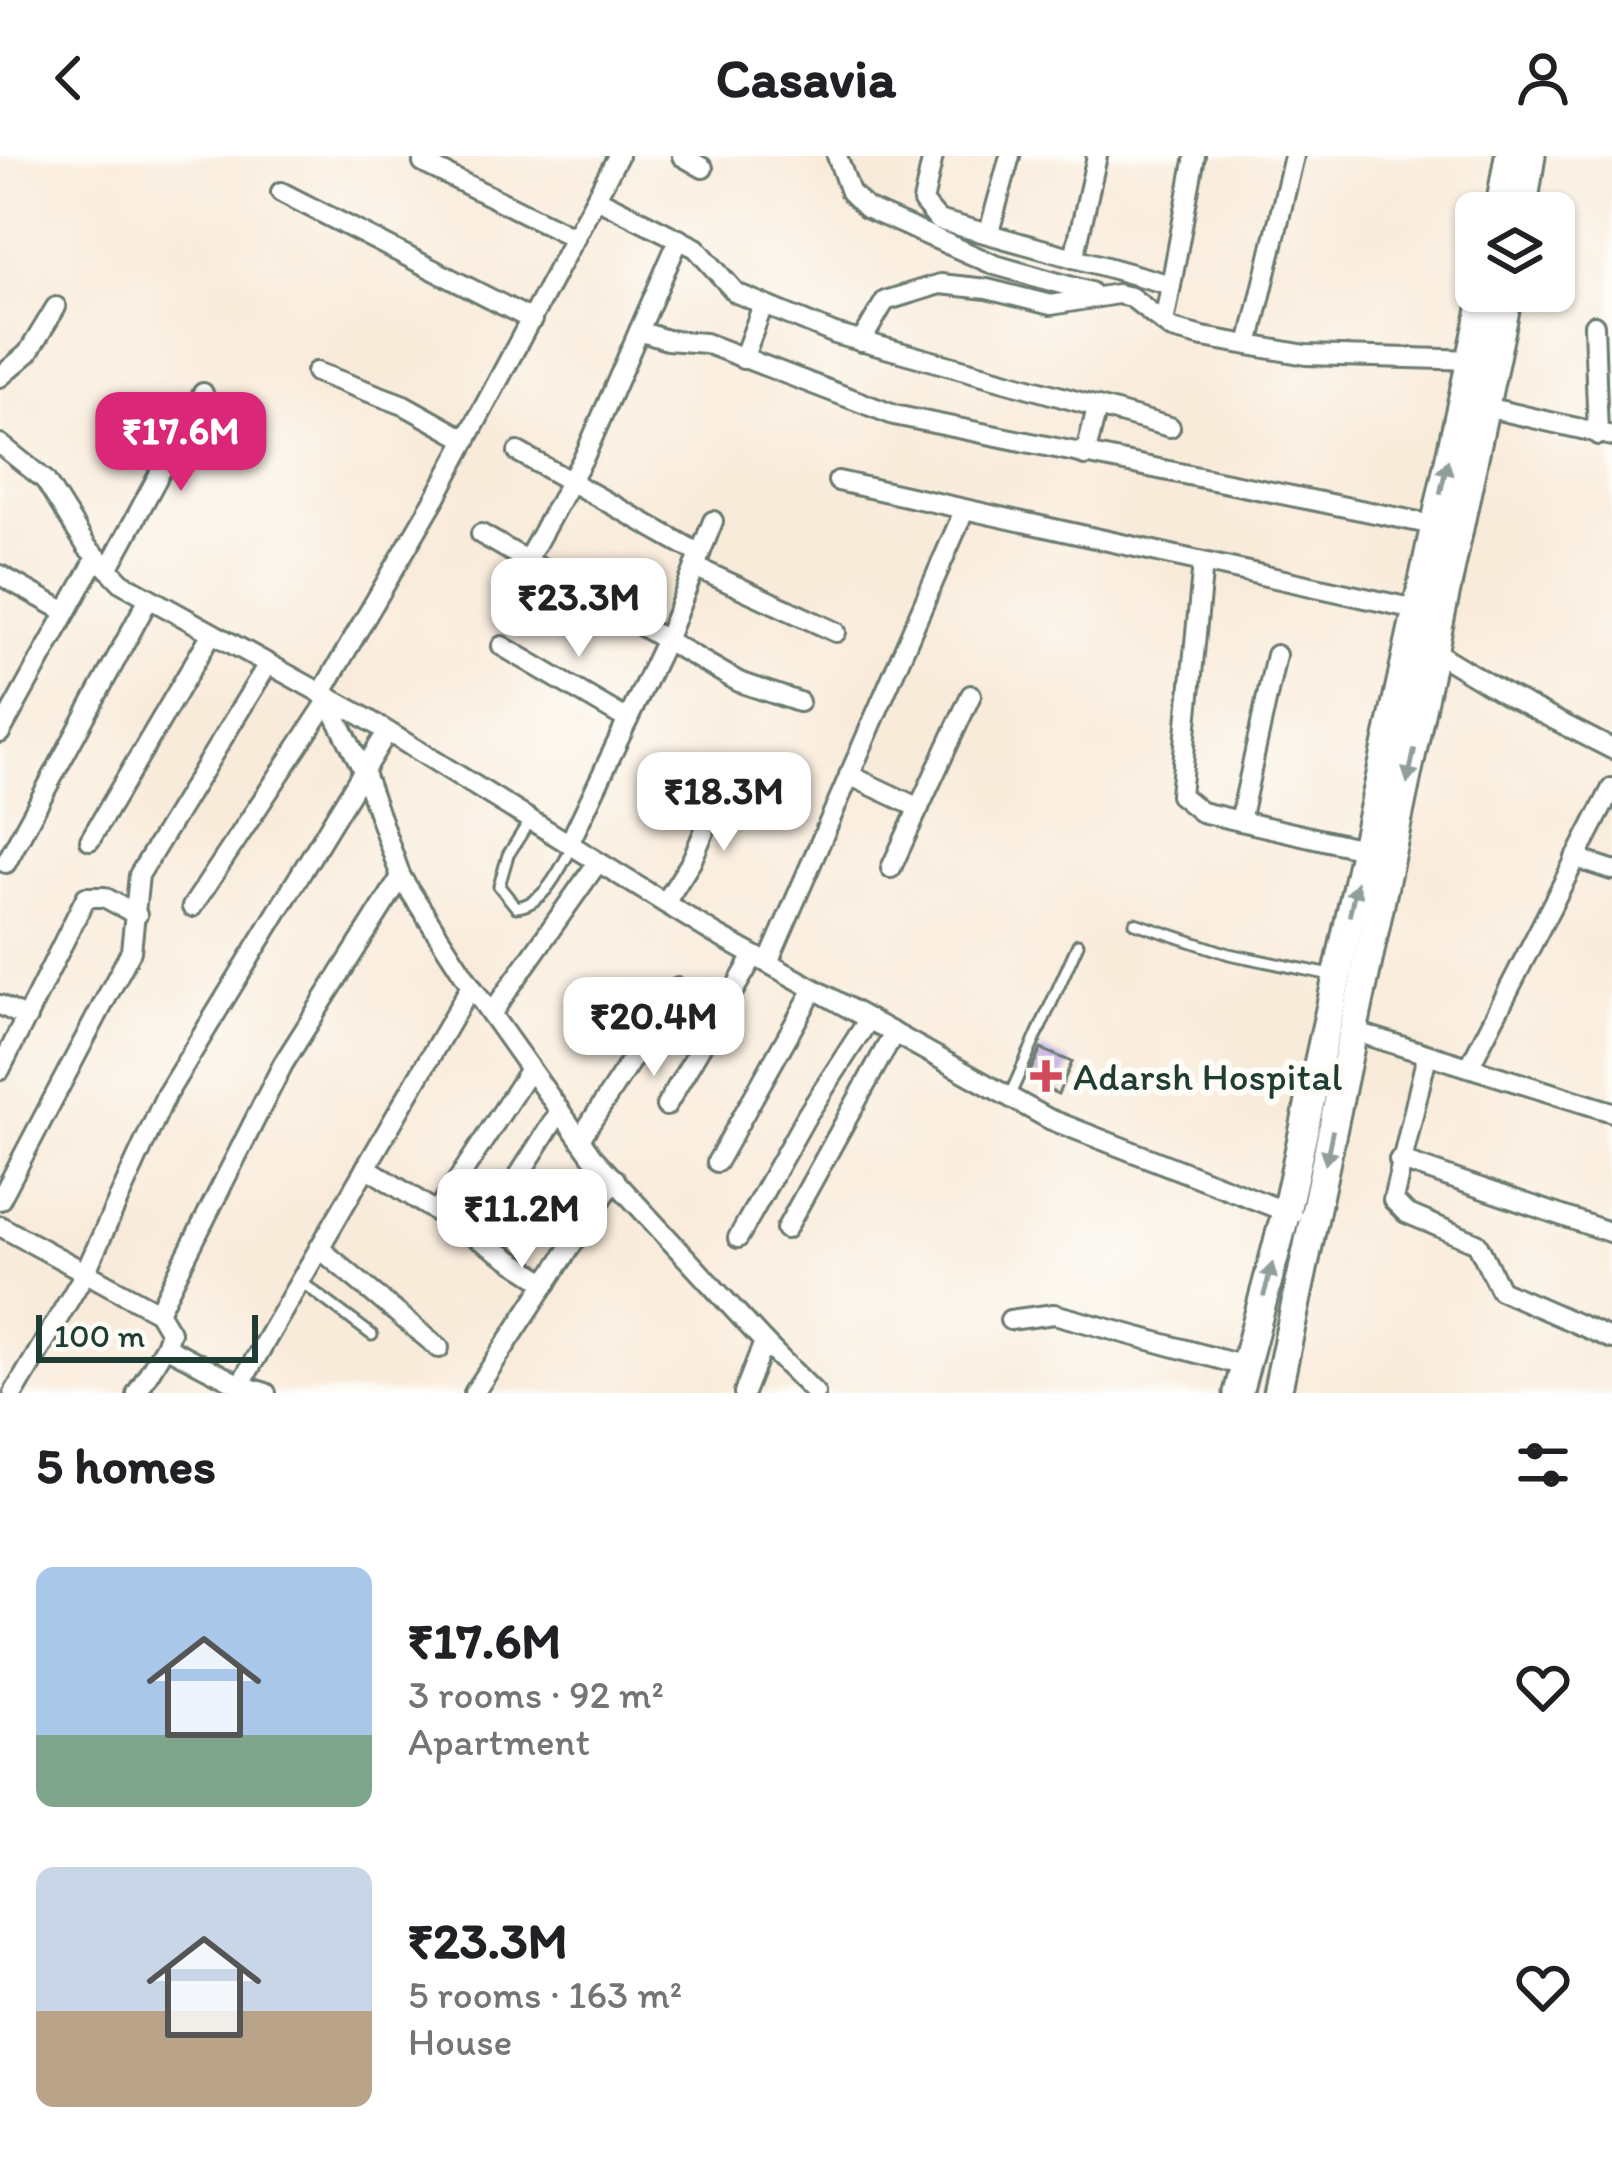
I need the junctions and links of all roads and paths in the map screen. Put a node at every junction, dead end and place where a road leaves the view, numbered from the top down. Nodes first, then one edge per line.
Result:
1 (618, 156) edge
2 (682, 156) edge
3 (837, 156) edge
4 (933, 156) edge
5 (1010, 156) edge
6 (1097, 156) edge
7 (1195, 156) edge
8 (1294, 156) edge
9 (1508, 156) edge
10 (1531, 156) edge
11 (423, 163) dead end
12 (703, 168) dead end
13 (281, 192) dead end
14 (1502, 192) edge
15 (1525, 192) edge
16 (596, 198) junction
17 (989, 232) junction
18 (575, 238) junction
19 (679, 238) junction
20 (1074, 258) junction
21 (1171, 285) junction
22 (1100, 295) junction
23 (763, 305) junction
24 (56, 307) dead end
25 (1485, 312) edge
26 (1501, 312) edge
27 (532, 320) junction
28 (1164, 323) junction
29 (1594, 325) dead end
30 (639, 331) junction
31 (861, 342) junction
32 (1249, 345) junction
33 (743, 359) junction
34 (1482, 361) junction
35 (316, 372) dead end
36 (0, 377) edge
37 (203, 393) dead end
38 (1485, 407) junction
39 (1097, 408) junction
40 (1170, 427) dead end
41 (1605, 435) edge
42 (467, 440) junction
43 (0, 444) edge
44 (518, 452) dead end
45 (1084, 456) junction
46 (571, 480) junction
47 (838, 481) dead end
48 (964, 511) junction
49 (713, 521) dead end
50 (1434, 525) junction
51 (481, 534) dead end
52 (698, 561) junction
53 (526, 562) junction
54 (102, 563) junction
55 (1203, 563) junction
56 (0, 575) edge
57 (149, 598) junction
58 (1415, 609) junction
59 (65, 612) junction
60 (836, 632) dead end
61 (212, 633) junction
62 (665, 642) junction
63 (502, 646) dead end
64 (1435, 652) junction
65 (1276, 655) dead end
66 (268, 664) junction
67 (971, 695) dead end
68 (324, 697) junction
69 (799, 702) dead end
70 (628, 720) junction
71 (387, 732) junction
72 (0, 733) edge
73 (1612, 749) edge
74 (363, 770) junction
75 (849, 775) junction
76 (728, 776) dead end
77 (1612, 788) edge
78 (920, 808) junction
79 (530, 820) junction
80 (1240, 821) junction
81 (90, 840) dead end
82 (571, 845) junction
83 (1364, 848) junction
84 (1575, 858) junction
85 (598, 862) junction
86 (6, 863) dead end
87 (892, 868) dead end
88 (1612, 870) edge
89 (401, 877) junction
90 (665, 903) junction
91 (192, 907) dead end
92 (137, 915) junction
93 (1135, 923) dead end
94 (1078, 944) dead end
95 (761, 960) junction
96 (1336, 976) junction
97 (471, 986) junction
98 (678, 988) dead end
99 (814, 989) junction
100 (0, 1005) edge
101 (490, 1014) junction
102 (27, 1018) junction
103 (868, 1019) junction
104 (1353, 1031) junction
105 (894, 1033) junction
106 (1427, 1054) junction
107 (1469, 1067) junction
108 (530, 1069) junction
109 (0, 1070) edge
110 (1009, 1097) junction
111 (665, 1106) dead end
112 (560, 1111) junction
113 (1612, 1112) edge
114 (807, 1115) junction
115 (834, 1133) junction
116 (580, 1139) junction
117 (1399, 1160) junction
118 (717, 1162) dead end
119 (366, 1167) junction
120 (614, 1179) junction
121 (0, 1200) edge
122 (1286, 1211) junction
123 (437, 1212) junction
124 (1313, 1223) junction
125 (0, 1226) edge
126 (786, 1229) dead end
127 (1612, 1233) edge
128 (479, 1238) junction
129 (738, 1238) dead end
130 (319, 1248) junction
131 (85, 1273) junction
132 (300, 1281) junction
133 (547, 1283) junction
134 (158, 1312) junction
135 (1010, 1320) dead end
136 (372, 1335) dead end
137 (1612, 1339) edge
138 (764, 1342) junction
139 (165, 1346) junction
140 (439, 1348) dead end
141 (1242, 1380) edge
142 (240, 1384) junction
143 (14, 1393) edge
144 (137, 1393) edge
145 (266, 1393) edge
146 (474, 1393) edge
147 (744, 1393) edge
148 (814, 1393) edge
149 (1277, 1393) edge

1 - 16 street
2 - 12 street
3 - 22 street
4 - 17 street
5 - 17 street
6 - 20 street
7 - 21 street
8 - 32 street
9 - 14 main road
10 - 15 main road
11 - 18 street
13 - 27 street
16 - 18 street
16 - 19 street
17 - 20 street
18 - 27 street
19 - 23 street
19 - 30 street
20 - 21 street
21 - 28 street
22 - 28 street
22 - 31 street
23 - 31 street
23 - 33 street
24 - 36 street
25 - 34 main road
26 - 34 main road
27 - 42 street
28 - 32 street
29 - 41 street
30 - 33 street
30 - 46 street
31 - 39 street
32 - 34 street
33 - 45 street
34 - 38 main road
50 -> 34 main road
35 - 42 street
37 - 54 street
38 - 41 street
38 - 64 main road
39 - 40 street
39 - 45 street
42 - 68 street
43 - 54 street
44 - 46 street
45 - 50 street
46 - 52 street
46 - 53 street
47 - 48 street
48 - 55 street
48 - 75 street
49 - 52 street
50 - 58 main road
51 - 53 street
52 - 60 street
52 - 62 street
53 - 62 street
54 - 57 street
54 - 59 street
55 - 58 street
55 - 80 street
56 - 59 street
57 - 61 street
57 - 86 street
58 - 83 main road
59 - 72 street
61 - 66 street
61 - 81 street
62 - 69 street
62 - 70 street
63 - 70 street
64 - 73 street
64 -> 104 main road
65 - 80 street
66 - 68 street
66 - 92 street
67 - 78 street
68 - 71 street
68 - 74 street
68 - 91 street
70 - 82 street
71 - 74 street
71 - 79 street
74 - 89 street
74 - 131 street
75 - 78 street
75 - 95 street
76 - 90 street
77 - 84 street
78 - 87 street
79 - 82 street
79 - 82 lane
80 - 83 street
82 - 85 street
96 -> 83 main road
84 - 88 street
84 - 107 street
85 - 90 street
85 - 101 street
89 - 97 street
89 - 134 street
90 - 95 street
92 - 102 street
92 - 121 street
93 - 96 lane
94 - 110 lane
95 - 99 street
95 - 111 street
96 - 122 main road
97 - 101 street
97 - 119 street
98 - 116 street
99 - 103 street
99 - 118 street
100 - 102 street
101 - 108 street
102 - 109 street
103 - 105 street
103 - 114 street
104 - 106 street
104 -> 124 main road
105 - 110 street
105 - 115 street
106 - 107 street
106 - 117 street
107 - 113 street
108 - 112 street
108 - 123 street
110 - 122 street
112 - 116 street
112 - 128 street
114 - 115 street
114 - 129 street
115 - 126 street
116 - 120 street
117 - 127 street
117 - 137 street
119 - 123 street
119 - 130 street
120 - 133 street
120 - 138 street
122 - 124 street
141 -> 122 main road
123 - 128 street
124 - 149 main road
125 - 131 street
128 - 133 street
130 - 132 street
130 - 140 street
131 - 134 street
131 - 143 street
132 - 136 lane
132 - 142 street
133 - 146 street
134 - 139 street
135 - 141 street
138 - 147 street
138 - 148 street
139 - 142 street
139 - 144 street
142 - 145 street

